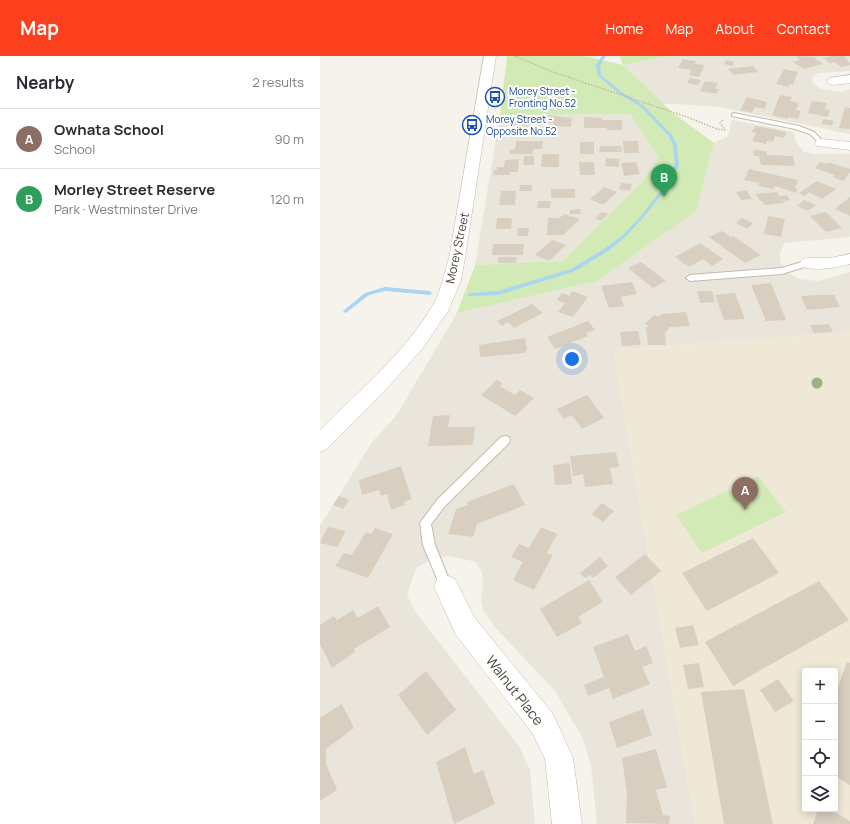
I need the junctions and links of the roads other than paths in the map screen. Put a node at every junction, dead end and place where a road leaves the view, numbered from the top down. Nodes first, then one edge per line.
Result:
1 (490, 56) edge
2 (850, 79) edge
3 (833, 81) dead end
4 (734, 115) dead end
5 (822, 143) joint
6 (850, 146) edge
7 (850, 259) edge
8 (808, 263) joint
9 (690, 278) dead end
10 (505, 440) dead end
11 (320, 443) edge
12 (446, 587) joint
13 (567, 824) edge

1 - 11 street, Morey Street
2 - 3 street
4 - 5 lane
5 - 6 street
7 - 8 street
8 - 9 lane
10 - 12 lane
12 - 13 street, Walnut Place

